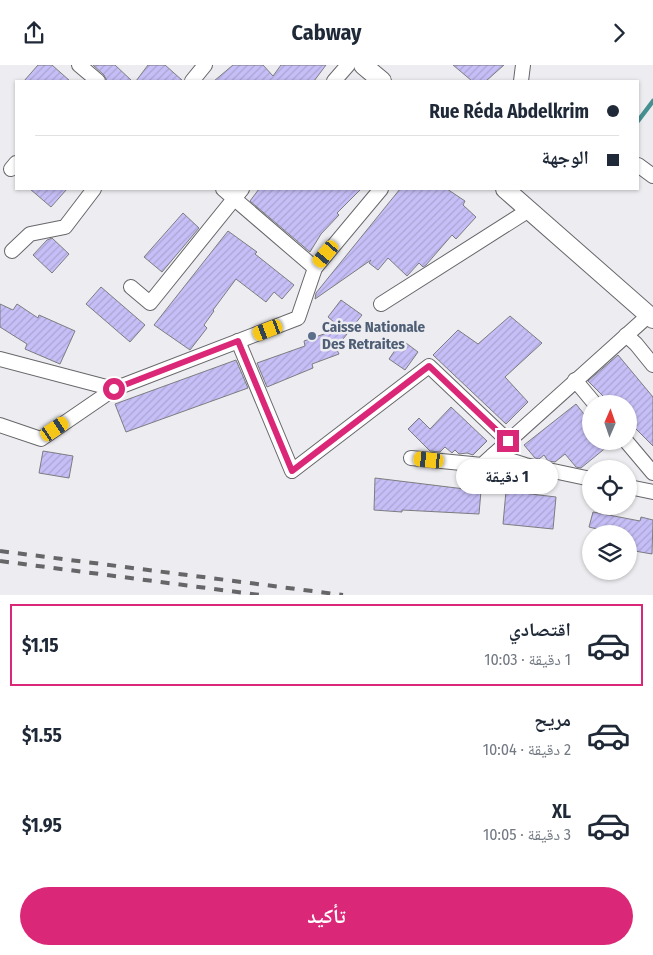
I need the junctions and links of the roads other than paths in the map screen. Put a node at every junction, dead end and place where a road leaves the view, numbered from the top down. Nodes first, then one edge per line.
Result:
1 (205, 65) edge
2 (348, 65) edge
3 (363, 65) edge
4 (523, 65) edge
5 (193, 80) edge
6 (335, 80) edge
7 (381, 80) edge
8 (523, 80) edge
9 (639, 166) edge
10 (653, 176) edge
11 (93, 190) edge
12 (380, 190) edge
13 (506, 190) edge
14 (238, 193) edge
15 (530, 210) junction
16 (12, 251) dead end
17 (315, 267) junction
18 (131, 287) dead end
19 (381, 304) dead end
20 (651, 317) edge
21 (626, 335) junction
22 (238, 341) junction
23 (0, 359) edge
24 (653, 365) edge
25 (575, 380) junction
26 (114, 389) junction
27 (587, 395) edge
28 (0, 425) edge
29 (508, 441) junction
30 (634, 450) edge
31 (493, 455) junction
32 (411, 458) dead end
33 (653, 473) edge
34 (582, 477) edge
35 (637, 489) edge
36 (653, 493) edge

1 - 5 street
2 - 6 street
3 - 7 main road
4 - 8 street
9 - 10 street
11 - 16 street
12 - 17 street
13 - 15 main road
14 - 17 street
14 - 18 street
15 - 19 street
15 - 20 main road
17 - 22 street
20 - 21 street
21 - 24 street
21 - 25 street
22 - 26 street
22 - 29 street
23 - 26 street
25 - 27 street
25 - 29 street
26 - 28 street
29 - 31 street
30 - 33 street
31 - 32 street
31 - 34 street
35 - 36 street

